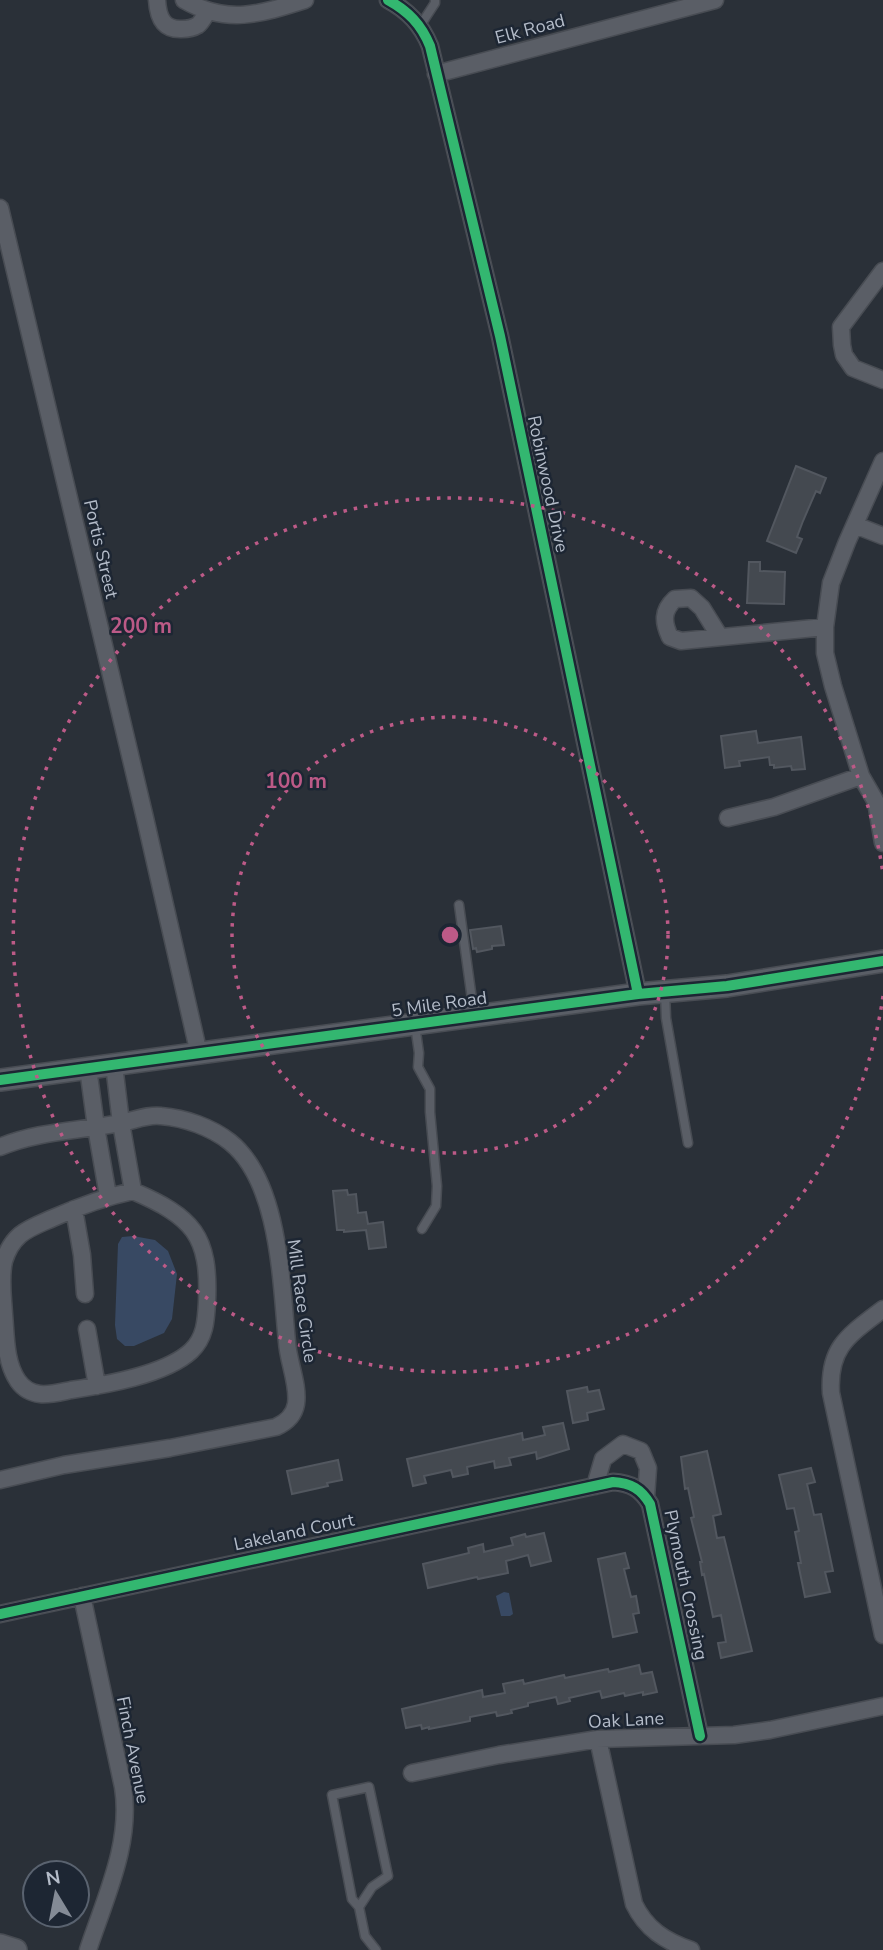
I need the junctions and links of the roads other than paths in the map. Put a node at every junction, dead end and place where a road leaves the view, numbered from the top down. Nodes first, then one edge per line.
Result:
1 (157, 0) edge
2 (184, 0) edge
3 (305, 0) edge
4 (388, 0) edge
5 (435, 0) edge
6 (715, 0) edge
7 (208, 11) junction
8 (420, 26) junction
9 (436, 74) junction
10 (1, 212) edge
11 (883, 271) edge
12 (883, 380) edge
13 (881, 472) edge
14 (855, 524) junction
15 (883, 536) edge
16 (825, 627) junction
17 (720, 637) dead end
18 (861, 776) junction
19 (727, 818) dead end
20 (882, 834) edge
21 (459, 905) dead end
22 (883, 961) edge
23 (665, 992) junction
24 (638, 994) junction
25 (474, 1017) junction
26 (415, 1025) junction
27 (199, 1054) junction
28 (114, 1065) junction
29 (88, 1068) junction
30 (0, 1080) edge
31 (121, 1123) junction
32 (96, 1127) junction
33 (688, 1143) dead end
34 (0, 1147) edge
35 (133, 1191) junction
36 (108, 1196) junction
37 (74, 1209) junction
38 (422, 1229) dead end
39 (85, 1294) dead end
40 (883, 1309) edge
41 (87, 1329) dead end
42 (97, 1386) junction
43 (0, 1480) edge
44 (596, 1486) junction
45 (646, 1497) junction
46 (82, 1596) junction
47 (0, 1614) edge
48 (883, 1635) edge
49 (883, 1706) edge
50 (700, 1736) junction
51 (598, 1739) junction
52 (412, 1773) dead end
53 (359, 1907) junction
54 (0, 1945) edge
55 (16, 1950) edge
56 (89, 1950) edge
57 (376, 1950) edge
58 (691, 1950) edge

1 - 7 street
2 - 7 street
3 - 7 street
4 - 8 street, Robinwood Drive
5 - 8 lane
6 - 9 street, Elk Road
8 - 9 street, Robinwood Drive
9 - 24 street, Robinwood Drive
10 - 27 street, Portis Street
11 - 12 street
13 - 14 street
14 - 15 street
14 - 16 street
16 - 17 street
16 - 18 street
18 - 19 street
18 - 20 street
21 - 25 lane
22 - 23 street, 5 Mile Road
23 - 24 street, 5 Mile Road
23 - 33 lane
24 - 25 street, 5 Mile Road
25 - 26 street, 5 Mile Road
26 - 27 street, 5 Mile Road
26 - 38 lane
27 - 28 street, 5 Mile Road
28 - 29 street, 5 Mile Road
28 - 31 street
29 - 30 street, 5 Mile Road
29 - 32 street
31 - 32 street, Mill Race Circle
31 - 35 street
31 - 43 street, Mill Race Circle
32 - 34 street, Mill Race Circle
32 - 36 street
35 - 36 street
35 - 42 street
36 - 37 street
37 - 39 street
37 - 42 street
40 - 48 street
41 - 42 street
44 - 45 street, Plymouth Crossing
44 - 45 street, Plymouth Crossing
44 - 46 street, Lakeland Court
45 - 50 street, Plymouth Crossing
46 - 47 street, Lakeland Court
46 - 56 street, Finch Avenue
49 - 50 street, Oak Lane
50 - 51 street, Oak Lane
51 - 52 street, Oak Lane
51 - 58 street
53 - 53 lane
53 - 57 lane
54 - 55 street

